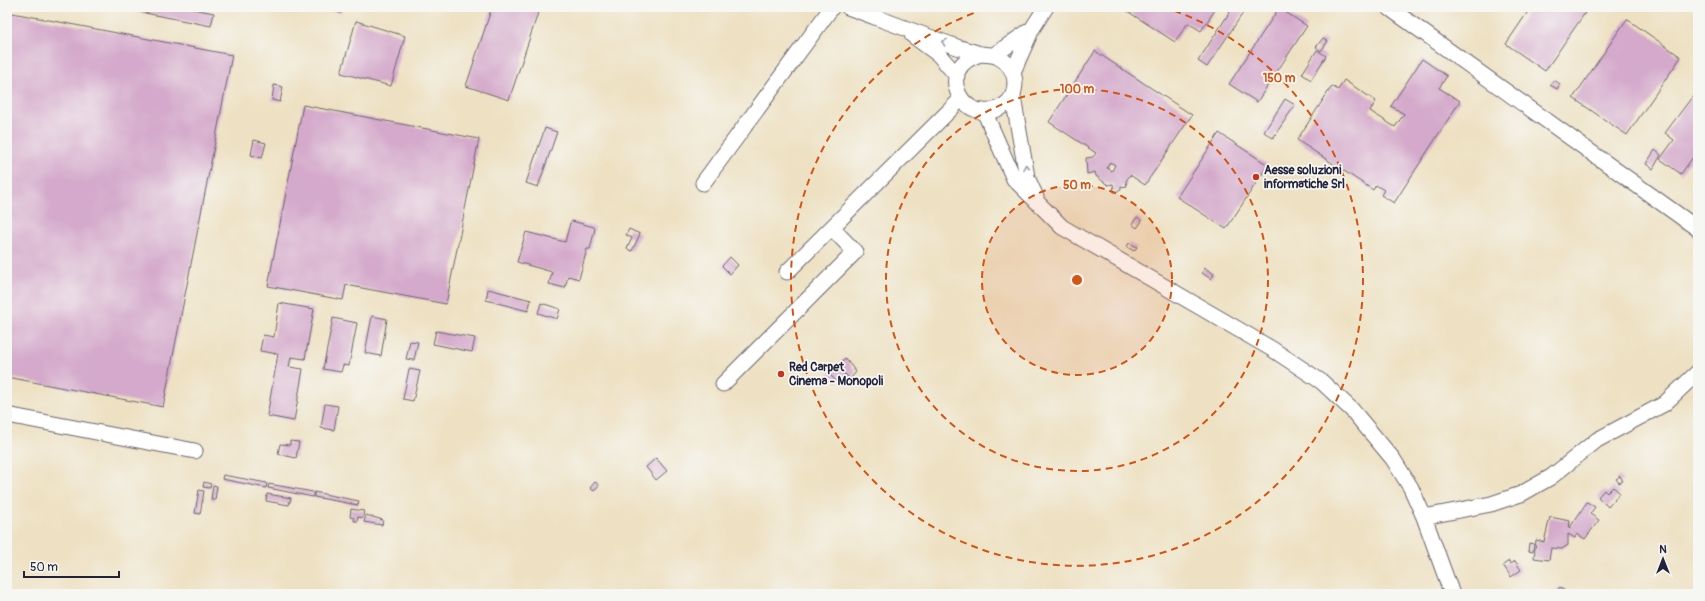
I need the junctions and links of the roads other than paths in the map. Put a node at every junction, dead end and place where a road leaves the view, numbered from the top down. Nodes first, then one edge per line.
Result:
1 (832, 7) edge
2 (848, 7) edge
3 (1046, 7) edge
4 (1388, 7) edge
5 (900, 26) junction
6 (1032, 29) junction
7 (988, 54) junction
8 (1013, 72) junction
9 (956, 76) junction
10 (1013, 96) junction
11 (961, 99) junction
12 (984, 111) junction
13 (703, 183) dead end
14 (1039, 203) junction
15 (832, 228) junction
16 (1698, 229) edge
17 (788, 272) dead end
18 (1698, 372) edge
19 (723, 384) dead end
20 (7, 415) edge
21 (195, 451) dead end
22 (1424, 516) junction
23 (1452, 594) edge

1 - 13 street
2 - 5 street
3 - 6 street
4 - 16 street
7 -> 5 street
5 - 9 street
6 - 7 street
6 - 8 street
7 - 8 street
7 - 9 street
8 - 10 street
9 - 11 street
10 - 12 street
14 -> 10 street
11 - 12 street
11 - 15 street
12 - 14 street
14 - 22 street
15 - 17 street
15 - 19 street
18 - 22 street
20 - 21 street
22 - 23 street

